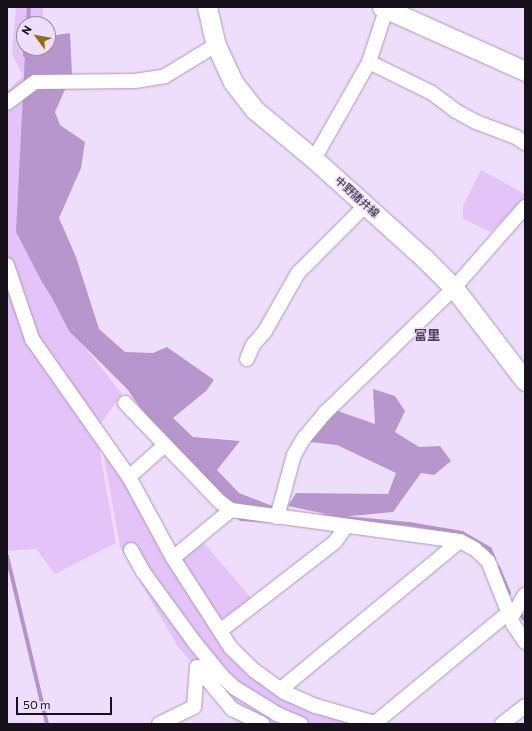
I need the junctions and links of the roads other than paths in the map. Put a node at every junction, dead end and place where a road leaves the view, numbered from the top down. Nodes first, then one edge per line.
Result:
1 (207, 7) edge
2 (385, 8) edge
3 (216, 45) junction
4 (369, 62) junction
5 (525, 71) edge
6 (7, 103) edge
7 (525, 143) edge
8 (314, 159) junction
9 (366, 205) junction
10 (525, 207) edge
11 (7, 265) edge
12 (454, 288) junction
13 (247, 359) dead end
14 (523, 376) edge
15 (125, 403) dead end
16 (165, 444) junction
17 (129, 477) junction
18 (230, 510) junction
19 (278, 513) junction
20 (346, 526) junction
21 (460, 541) junction
22 (131, 550) dead end
23 (173, 558) junction
24 (525, 595) edge
25 (510, 615) junction
26 (220, 631) junction
27 (525, 642) edge
28 (281, 689) junction
29 (525, 706) edge
30 (159, 724) edge
31 (264, 724) edge
32 (301, 724) edge
33 (376, 724) edge
34 (502, 724) edge

1 - 3 main road, 中野諸井線
2 - 4 street
2 - 5 main road
3 - 6 street
3 - 8 main road, 中野諸井線
4 - 7 street
4 - 8 street
8 - 9 main road, 中野諸井線
9 - 12 main road, 中野諸井線
9 - 13 street
10 - 12 street
11 - 17 street
12 - 14 main road, 中野諸井線
12 - 19 street
15 - 16 street
16 - 17 street
16 - 18 street
17 - 23 street
18 - 19 street
18 - 23 street
19 - 20 street
20 - 21 street
20 - 26 street
21 - 25 street
21 - 28 street
22 - 32 street
23 - 26 street
24 - 25 street
25 - 27 street
25 - 33 street
26 - 28 street
28 - 33 street
29 - 34 street
30 - 31 street

